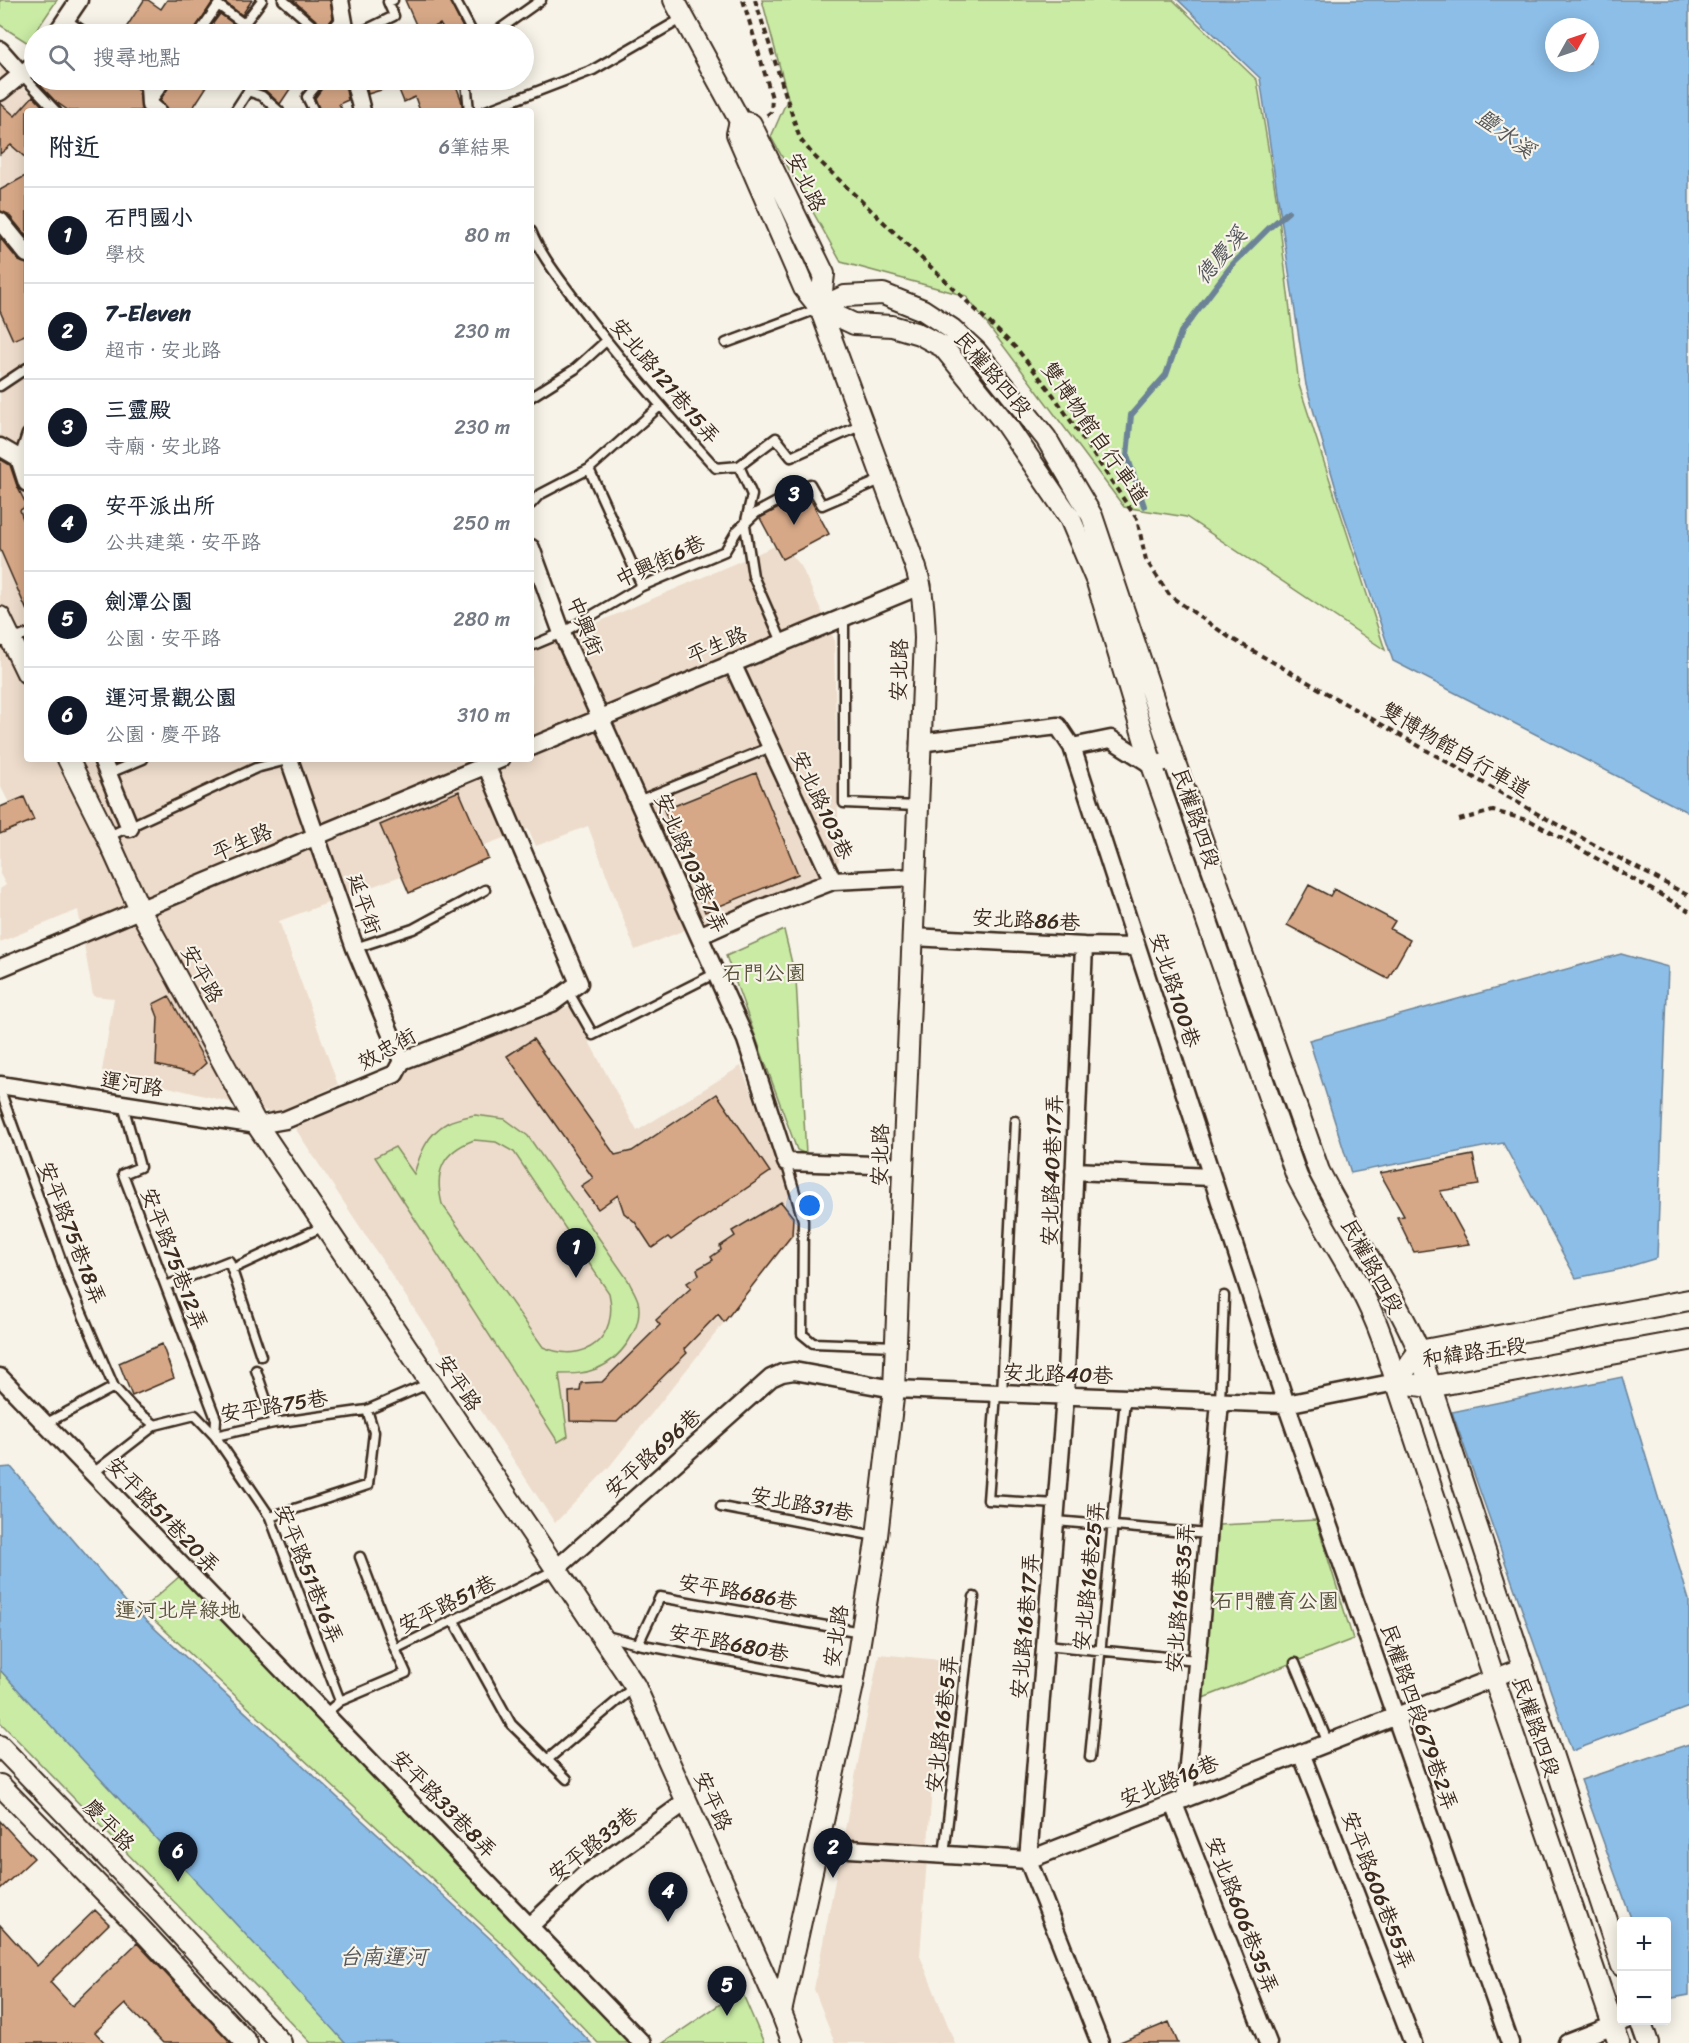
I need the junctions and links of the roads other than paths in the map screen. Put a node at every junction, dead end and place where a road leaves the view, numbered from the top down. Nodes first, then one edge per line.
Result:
1 (79, 0) edge
2 (262, 0) edge
3 (284, 0) edge
4 (393, 0) edge
5 (455, 0) edge
6 (541, 0) edge
7 (674, 0) edge
8 (529, 3) edge
9 (341, 8) edge
10 (683, 18) junction
11 (63, 24) edge
12 (205, 24) edge
13 (244, 24) edge
14 (244, 24) edge
15 (311, 24) edge
16 (333, 24) edge
17 (344, 24) edge
18 (378, 24) edge
19 (468, 24) edge
20 (505, 24) edge
21 (0, 50) edge
22 (24, 66) edge
23 (24, 72) edge
24 (42, 90) edge
25 (149, 90) edge
26 (161, 90) edge
27 (313, 90) edge
28 (357, 90) edge
29 (467, 90) edge
30 (0, 92) edge
31 (54, 108) edge
32 (151, 108) edge
33 (152, 108) edge
34 (237, 108) edge
35 (276, 108) edge
36 (312, 108) edge
37 (361, 108) edge
38 (469, 108) edge
39 (494, 108) edge
40 (0, 221) edge
41 (534, 238) edge
42 (24, 243) edge
43 (820, 308) junction
44 (606, 341) junction
45 (726, 343) dead end
46 (24, 370) edge
47 (0, 386) edge
48 (534, 395) edge
49 (660, 406) junction
50 (864, 424) junction
51 (24, 443) edge
52 (0, 447) edge
53 (19, 458) junction
54 (739, 466) junction
55 (589, 469) junction
56 (24, 474) edge
57 (884, 479) junction
58 (534, 501) edge
59 (745, 525) junction
60 (534, 560) edge
61 (922, 585) junction
62 (642, 586) junction
63 (844, 616) junction
64 (0, 617) edge
65 (562, 633) junction
66 (13, 639) edge
67 (782, 642) junction
68 (534, 645) edge
69 (732, 663) junction
70 (24, 666) edge
71 (601, 718) junction
72 (920, 743) junction
73 (534, 746) edge
74 (771, 747) junction
75 (1072, 747) junction
76 (1174, 760) junction
77 (70, 762) edge
78 (127, 762) edge
79 (279, 762) edge
80 (291, 762) edge
81 (489, 762) edge
82 (491, 762) edge
83 (1152, 765) junction
84 (105, 766) edge
85 (638, 801) junction
86 (918, 806) junction
87 (130, 828) junction
88 (317, 835) junction
89 (107, 837) junction
90 (915, 877) junction
91 (833, 881) junction
92 (485, 890) dead end
93 (140, 910) junction
94 (699, 936) junction
95 (913, 937) junction
96 (1084, 946) junction
97 (1137, 947) junction
98 (355, 948) junction
99 (0, 968) edge
100 (716, 973) junction
101 (568, 992) junction
102 (402, 1061) junction
103 (0, 1085) edge
104 (0, 1090) edge
105 (123, 1106) junction
106 (1015, 1121) dead end
107 (257, 1125) junction
108 (786, 1162) junction
109 (903, 1167) junction
110 (1074, 1171) junction
111 (1211, 1177) junction
112 (325, 1226) junction
113 (232, 1269) junction
114 (166, 1286) junction
115 (1224, 1296) dead end
116 (1689, 1300) edge
117 (1689, 1340) edge
118 (896, 1346) junction
119 (1419, 1352) junction
120 (261, 1356) dead end
121 (256, 1371) dead end
122 (782, 1373) joint
123 (0, 1377) edge
124 (1396, 1382) junction
125 (430, 1383) junction
126 (114, 1387) junction
127 (1430, 1387) junction
128 (894, 1389) junction
129 (999, 1394) junction
130 (1065, 1397) junction
131 (1125, 1399) junction
132 (1221, 1402) junction
133 (1286, 1404) junction
134 (367, 1410) junction
135 (274, 1423) junction
136 (45, 1424) junction
137 (155, 1425) junction
138 (215, 1436) junction
139 (92, 1473) junction
140 (1057, 1504) junction
141 (721, 1507) dead end
142 (270, 1517) junction
143 (1056, 1521) junction
144 (1112, 1526) junction
145 (1208, 1534) junction
146 (877, 1536) junction
147 (360, 1557) dead end
148 (556, 1569) junction
149 (974, 1597) dead end
150 (454, 1621) junction
151 (862, 1632) junction
152 (600, 1634) junction
153 (638, 1644) junction
154 (1046, 1645) junction
155 (395, 1649) junction
156 (1100, 1651) junction
157 (1197, 1660) junction
158 (1295, 1663) dead end
159 (1522, 1667) junction
160 (1494, 1678) junction
161 (853, 1685) junction
162 (635, 1686) junction
163 (340, 1701) junction
164 (325, 1714) junction
165 (1395, 1717) junction
166 (1328, 1743) junction
167 (0, 1746) edge
168 (1301, 1753) junction
169 (1090, 1757) dead end
170 (547, 1760) junction
171 (567, 1779) dead end
172 (0, 1785) edge
173 (687, 1801) junction
174 (1179, 1801) junction
175 (817, 1847) junction
176 (944, 1855) junction
177 (1028, 1860) junction
178 (530, 1926) junction
179 (1617, 1951) edge
180 (781, 2012) junction
181 (1642, 2025) edge
182 (1620, 2030) edge
183 (247, 2043) edge
184 (281, 2043) edge
185 (642, 2043) edge
186 (793, 2043) edge
187 (1100, 2043) edge
188 (1268, 2043) edge
189 (1413, 2043) edge
190 (1510, 2043) edge
191 (1567, 2043) edge
192 (1648, 2043) edge

1 - 11 street
2 - 14 lane
3 - 15 lane
4 - 18 lane
5 - 19 lane
6 - 8 lane
7 - 10 street, 安北路
8 - 20 lane
9 - 16 lane
9 - 17 street
10 - 39 lane
10 - 43 street, 安北路
12 - 13 lane
21 - 22 street
23 - 30 street
24 - 31 lane
25 - 32 street
26 - 33 lane
27 - 36 lane
28 - 37 street
29 - 38 lane
34 - 35 lane
40 - 42 street
41 - 44 lane, 安北路121巷15弄
43 - 45 lane
43 - 50 street, 安北路
43 - 76 street, 民權路四段
43 - 83 street, 民權路四段
44 - 48 lane
44 - 49 lane, 安北路121巷15弄
46 - 47 lane
49 - 54 lane, 安北路121巷15弄
49 - 55 lane
50 - 54 lane
50 - 57 street, 安北路
51 - 53 lane
52 - 53 street
53 - 56 street
54 - 59 lane
55 - 58 lane
55 - 62 lane
57 - 59 lane, 中興街6巷
57 - 61 street, 安北路
59 - 62 lane, 中興街6巷
59 - 67 lane
60 - 65 street, 中興街
61 - 63 street, 平生路
61 - 72 street, 安北路
62 - 65 lane, 中興街6巷
63 - 67 street, 平生路
63 - 86 lane
64 - 66 street
65 - 68 lane, 中興街6巷
65 - 71 street, 中興街
66 - 70 street
67 - 69 street, 平生路
69 - 71 street, 平生路
69 - 74 street, 安北路103巷
71 - 73 street, 平生路
71 - 85 street, 安北路103巷7弄
72 - 75 street, 安北路100巷
72 - 86 street, 安北路
74 - 85 lane, 安北路103巷
74 - 91 street, 安北路103巷
75 - 83 street
75 - 97 street, 安北路100巷
76 - 83 street
76 - 119 street, 民權路四段
77 - 89 street, 安平路
78 - 84 lane
79 - 87 lane
80 - 88 street, 延平街
81 - 88 street, 平生路
82 - 101 street
83 - 124 street, 民權路四段
84 - 87 street
85 - 94 street, 安北路103巷7弄
86 - 90 street, 安北路
87 - 89 lane
88 - 93 street, 平生路
88 - 98 street, 延平街
89 - 93 street, 安平路
90 - 91 street, 安北路103巷
90 - 95 street, 安北路
91 - 94 street, 安北路103巷
92 - 98 lane
93 - 99 street, 平生路
93 - 107 street, 安平路
94 - 100 street, 安北路103巷7弄
95 - 96 street, 安北路86巷
95 - 109 street, 安北路
96 - 97 street, 安北路86巷
96 - 110 street, 安北路40巷17弄
97 - 111 street, 安北路100巷
98 - 102 street, 延平街
100 - 101 lane
100 - 108 street, 安北路103巷7弄
101 - 102 street, 效忠街
102 - 107 street, 效忠街
103 - 105 street, 運河路
104 - 126 lane, 安平路75巷18弄
105 - 107 street, 運河路
105 - 114 lane, 安平路75巷12弄
106 - 129 lane, 安北路40巷17弄
107 - 112 street, 安平路
108 - 109 street
108 - 118 lane
109 - 118 street, 安北路
110 - 111 street
110 - 130 street, 安北路40巷17弄
111 - 133 street, 安北路100巷
112 - 113 lane
112 - 125 street, 安平路
113 - 114 lane
113 - 120 lane
114 - 138 lane, 安平路75巷12弄
115 - 132 lane
116 - 119 street, 和緯路五段
117 - 127 street, 和緯路五段
118 - 128 street, 安北路
119 - 124 street, 和緯路五段
119 - 127 street, 民權路四段
121 - 135 lane
122 - 128 street, 安北路40巷
122 - 148 street, 安平路696巷
123 - 136 street, 安平路51巷20弄
124 - 127 street, 和緯路五段
124 - 133 street, 安北路40巷
124 - 160 street, 民權路四段
125 - 134 lane, 安平路75巷
125 - 148 street, 安平路
126 - 136 lane
126 - 137 lane
127 - 159 street, 民權路四段
128 - 129 street, 安北路40巷
128 - 146 street, 安北路
129 - 130 street, 安北路40巷
129 - 140 lane, 安北路40巷17弄
130 - 131 street, 安北路40巷
130 - 140 street, 安北路16巷17弄
131 - 132 street, 安北路40巷
131 - 144 lane, 安北路16巷25弄
132 - 133 street, 安北路40巷
132 - 145 street, 安北路16巷35弄
133 - 165 street, 民權路四段679巷2弄
134 - 135 lane, 安平路75巷
134 - 142 lane
135 - 138 lane, 安平路75巷
136 - 139 street, 安平路51巷20弄
137 - 138 lane, 安平路75巷
137 - 139 lane
138 - 142 lane, 安平路51巷16弄
139 - 164 street, 安平路51巷20弄
140 - 143 street, 安北路16巷17弄
141 - 146 lane, 安北路31巷
142 - 163 lane, 安平路51巷16弄
143 - 144 lane
143 - 154 street, 安北路16巷17弄
144 - 145 lane
144 - 156 lane, 安北路16巷25弄
145 - 157 street, 安北路16巷35弄
146 - 151 street, 安北路
147 - 155 lane
148 - 150 lane, 安平路51巷
148 - 152 street, 安平路
149 - 176 lane, 安北路16巷5弄
150 - 155 lane, 安平路51巷
150 - 170 lane
151 - 153 lane, 安平路686巷
151 - 161 street, 安北路
152 - 153 lane, 安平路680巷
152 - 162 street, 安平路
153 - 161 lane, 安平路680巷
154 - 156 lane
154 - 177 street, 安北路16巷17弄
155 - 163 lane, 安平路51巷
156 - 157 lane
156 - 169 lane, 安北路16巷25弄
157 - 174 street, 安北路16巷35弄
158 - 166 lane
159 - 160 street, 安北路16巷
159 - 179 street, 民權路四段
160 - 165 street, 安北路16巷
160 - 182 street, 民權路四段
161 - 175 street, 安北路
162 - 170 lane
162 - 173 street, 安平路
163 - 164 lane, 安平路51巷
164 - 178 street, 安平路33巷8弄
165 - 166 street, 安北路16巷
165 - 190 street, 民權路四段679巷2弄
166 - 168 street, 安北路16巷
167 - 184 street, 慶平路
168 - 174 street, 安北路16巷
168 - 189 street, 安平路606巷55弄
170 - 171 lane
172 - 183 street
173 - 178 street, 安平路33巷
173 - 180 street, 安平路
174 - 177 street, 安北路16巷
174 - 188 street, 安北路606巷35弄
175 - 176 street, 安北路16巷
175 - 180 street, 安北路
176 - 177 street, 安北路16巷
177 - 187 street
178 - 185 street, 安平路33巷8弄
180 - 186 street, 安平路
181 - 192 street
182 - 191 street

